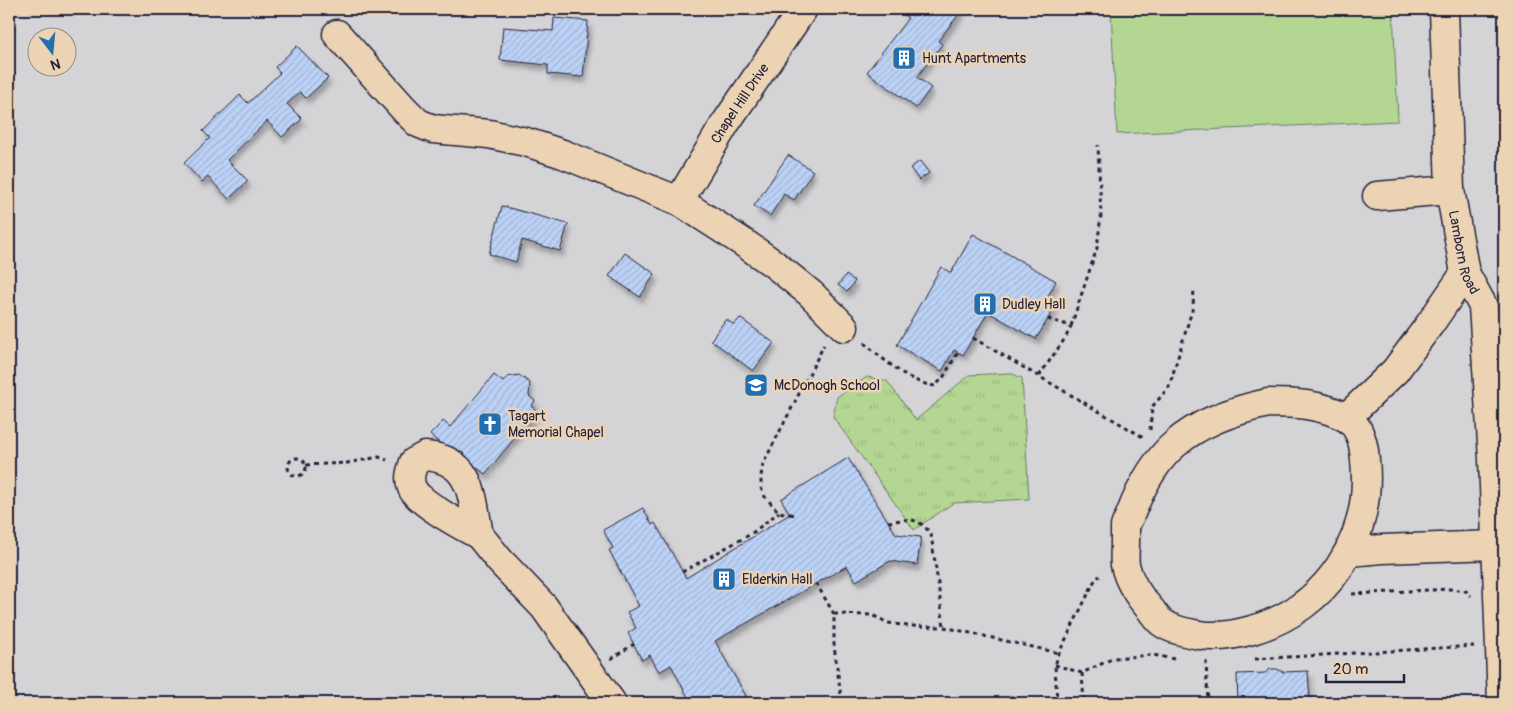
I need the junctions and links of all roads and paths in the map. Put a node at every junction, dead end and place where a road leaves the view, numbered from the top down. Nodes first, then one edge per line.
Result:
1 (802, 9) edge
2 (1444, 9) edge
3 (337, 34) dead end
4 (1098, 145) dead end
5 (1450, 190) junction
6 (1377, 196) dead end
7 (679, 201) junction
8 (1465, 273) junction
9 (1194, 288) dead end
10 (1494, 312) edge
11 (1048, 319) dead end
12 (839, 323) junction
13 (1071, 326) junction
14 (973, 338) dead end
15 (958, 352) dead end
16 (1039, 376) junction
17 (1347, 418) junction
18 (1150, 432) dead end
19 (1150, 441) dead end
20 (306, 465) junction
21 (412, 468) junction
22 (779, 512) junction
23 (790, 514) dead end
24 (888, 522) dead end
25 (479, 535) junction
26 (1496, 545) junction
27 (1349, 552) junction
28 (1125, 564) junction
29 (682, 572) dead end
30 (816, 584) dead end
31 (1314, 596) junction
32 (1472, 598) dead end
33 (834, 614) junction
34 (944, 627) junction
35 (1481, 646) dead end
36 (1059, 653) junction
37 (1203, 653) junction
38 (1249, 659) dead end
39 (1181, 661) dead end
40 (1215, 661) dead end
41 (1055, 665) junction
42 (1082, 673) junction
43 (744, 702) edge
44 (612, 703) edge
45 (762, 703) edge
46 (842, 703) edge
47 (1057, 703) edge
48 (1084, 703) edge
49 (1208, 703) edge
50 (1502, 703) edge

1 - 7 street, Chapel Hill Drive
2 - 5 street, Lamborn Road
3 - 7 street
4 - 13 path
5 - 6 street
5 - 8 street, Lamborn Road
7 - 12 street
8 - 10 street, Lamborn Road
8 - 17 street
9 - 18 path
10 - 26 street, Lamborn Road
11 - 13 path
12 - 15 path
12 - 22 path
13 - 16 path
14 - 16 path
16 - 19 path
17 - 27 street
17 - 28 street
20 - 20 path
20 - 21 path
21 - 25 street
21 - 25 street
22 - 23 path
22 - 29 path
24 - 34 path
25 - 44 street
26 - 27 street
26 - 50 street, Lamborn Road
27 - 31 street
28 - 36 path
28 - 37 street
30 - 33 path
31 - 32 path
31 - 37 street
33 - 34 path
33 - 46 path
34 - 36 path
35 - 38 path
36 - 41 path
37 - 40 path
37 - 49 path
39 - 42 path
41 - 42 path
41 - 47 path
42 - 48 path
43 - 45 path

